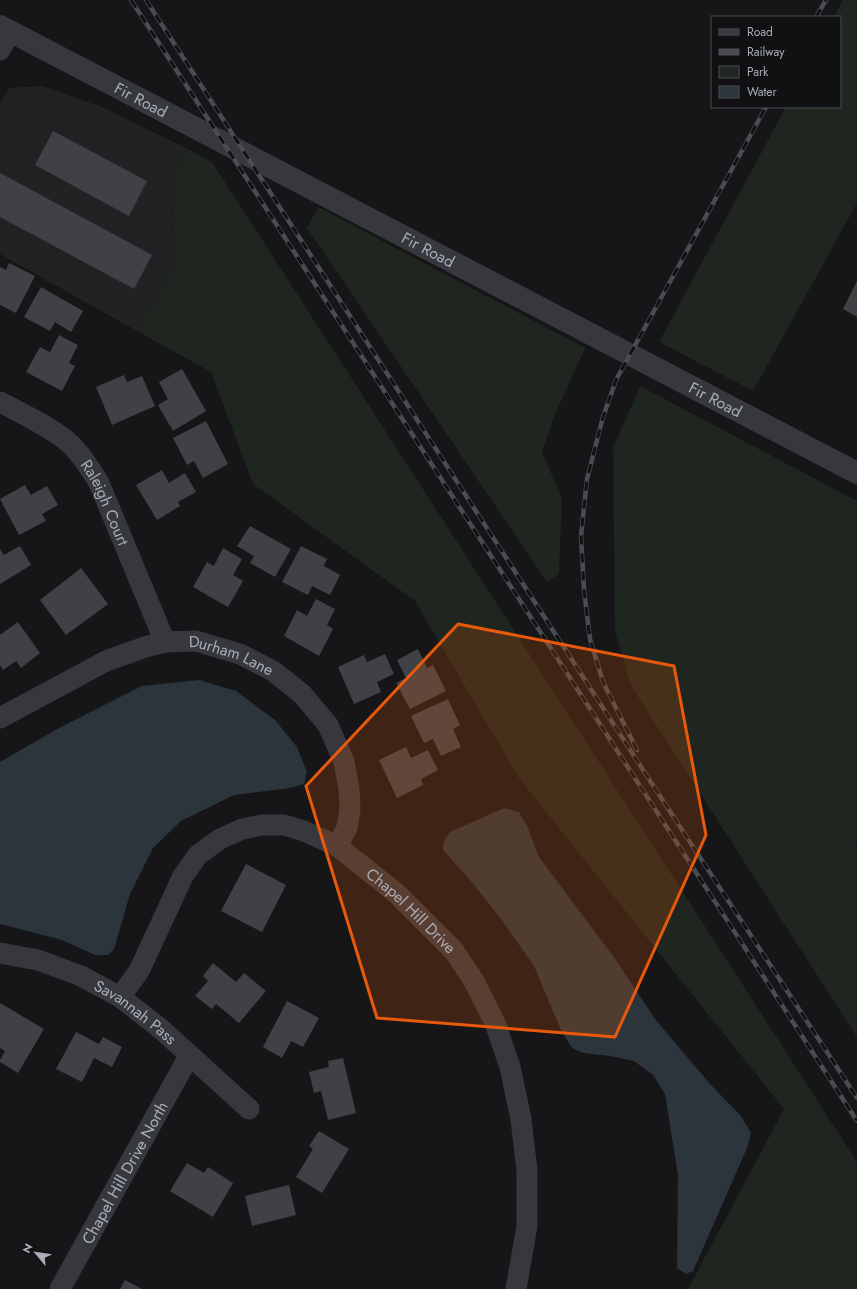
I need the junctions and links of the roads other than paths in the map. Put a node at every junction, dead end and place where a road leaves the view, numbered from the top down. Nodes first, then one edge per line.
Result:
1 (5, 28) edge
2 (0, 50) edge
3 (0, 402) edge
4 (857, 473) edge
5 (165, 642) junction
6 (0, 718) edge
7 (337, 846) junction
8 (0, 953) edge
9 (120, 997) junction
10 (189, 1056) junction
11 (249, 1109) dead end
12 (60, 1289) edge
13 (516, 1289) edge

1 - 2 street
1 - 4 street, Fir Road
3 - 5 street, Raleigh Court
5 - 6 street, Durham Lane
5 - 7 street, Durham Lane
7 - 9 street, Chapel Hill Drive
7 - 13 street, Chapel Hill Drive
8 - 9 street, Savannah Pass
9 - 10 street, Savannah Pass
10 - 11 street, Savannah Pass
10 - 12 street, Chapel Hill Drive North

